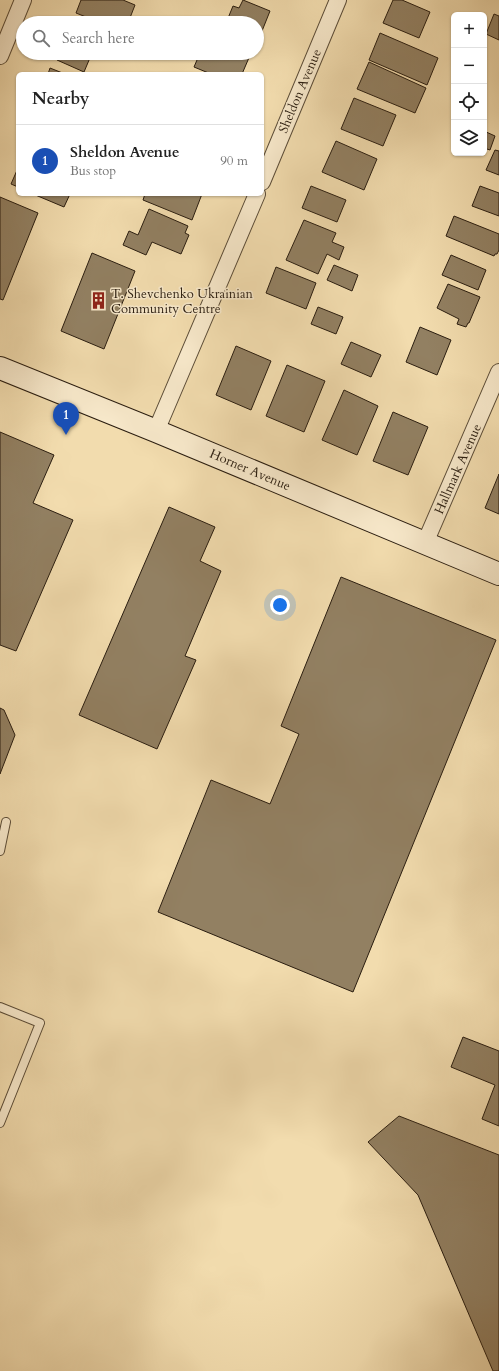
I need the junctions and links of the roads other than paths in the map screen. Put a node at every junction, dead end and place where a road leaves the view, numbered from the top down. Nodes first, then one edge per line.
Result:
1 (23, 0) edge
2 (338, 0) edge
3 (16, 16) edge
4 (16, 17) edge
5 (0, 56) edge
6 (264, 177) edge
7 (256, 196) edge
8 (0, 368) edge
9 (499, 372) edge
10 (156, 431) junction
11 (425, 543) junction
12 (499, 574) edge
13 (6, 822) dead end
14 (0, 851) edge
15 (0, 1007) edge
16 (0, 1123) edge

1 - 3 street
2 - 6 street, Sheldon Avenue
4 - 5 street
7 - 10 street
8 - 10 main road, Horner Avenue
9 - 11 street, Hallmark Avenue
10 - 11 main road, Horner Avenue
11 - 12 main road, Horner Avenue
13 - 14 lane
15 - 16 lane

